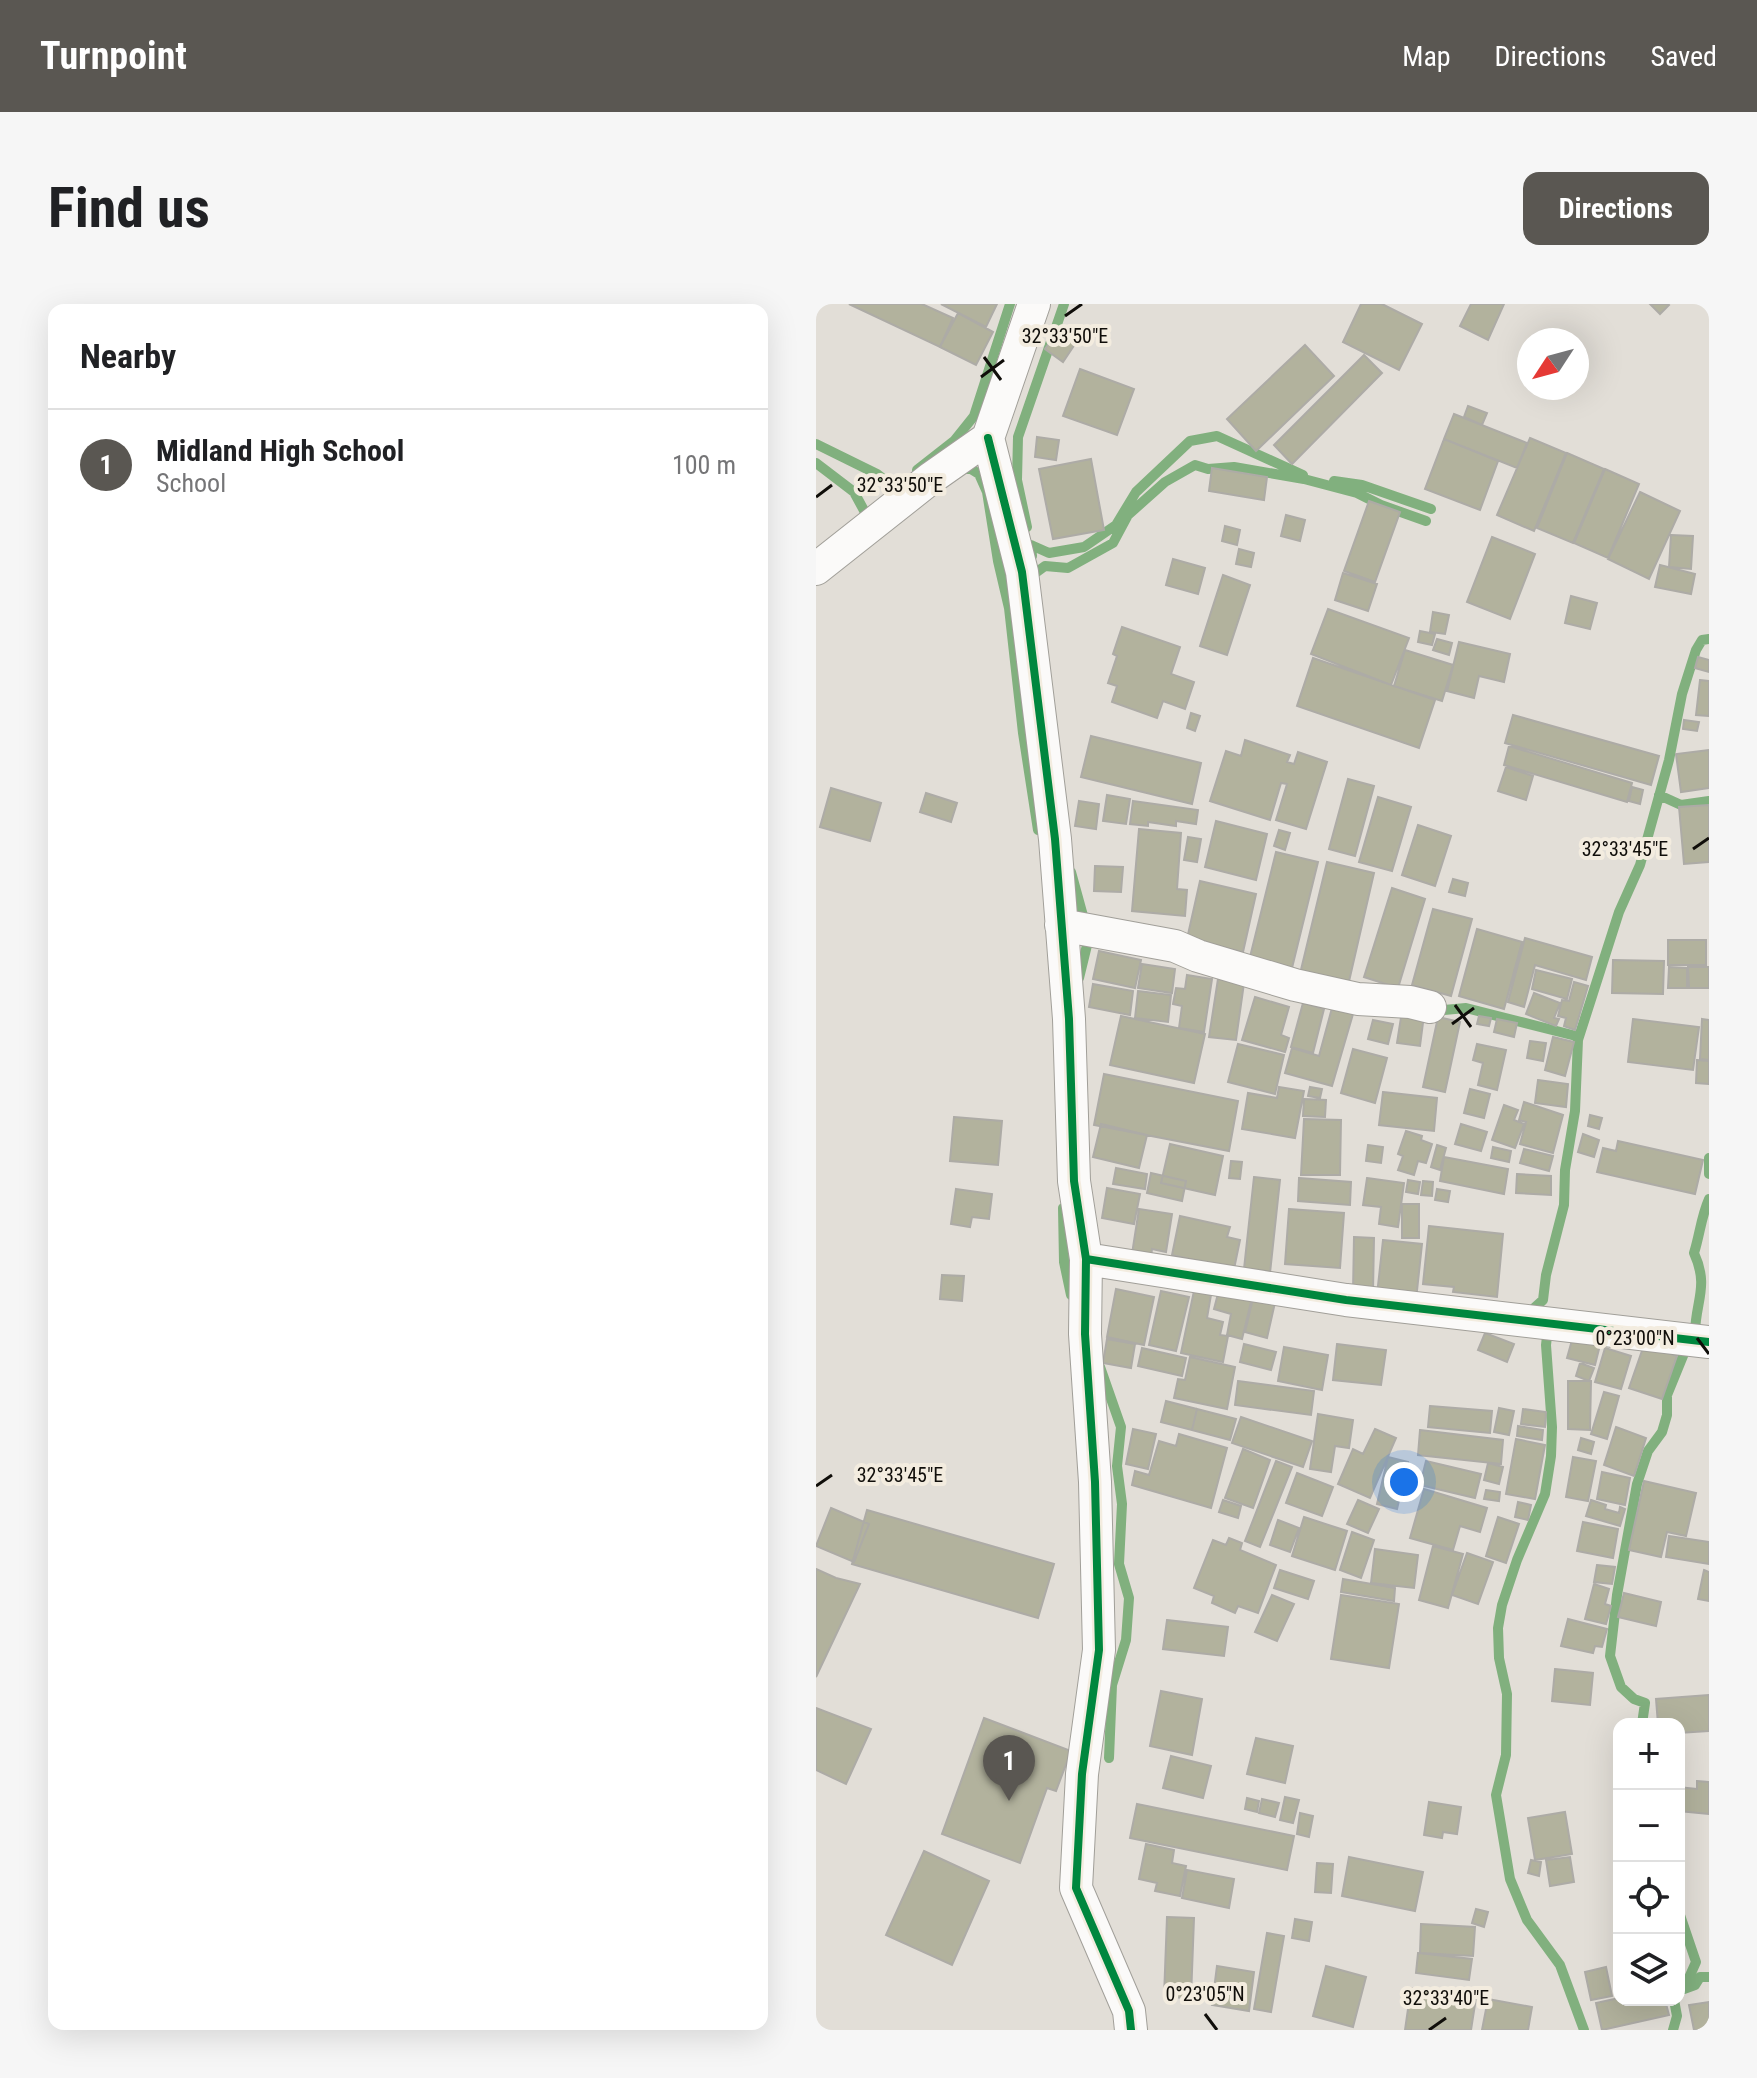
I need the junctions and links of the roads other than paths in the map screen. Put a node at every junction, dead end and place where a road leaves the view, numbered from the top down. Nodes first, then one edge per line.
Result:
1 (1034, 304) edge
2 (988, 438) junction
3 (816, 569) edge
4 (1061, 925) junction
5 (1430, 1007) dead end
6 (1086, 1259) junction
7 (1709, 1342) edge
8 (1131, 2030) edge

1 - 2 street
2 - 3 street
2 - 4 street
4 - 5 street
4 - 6 street
6 - 7 street
6 - 8 street

